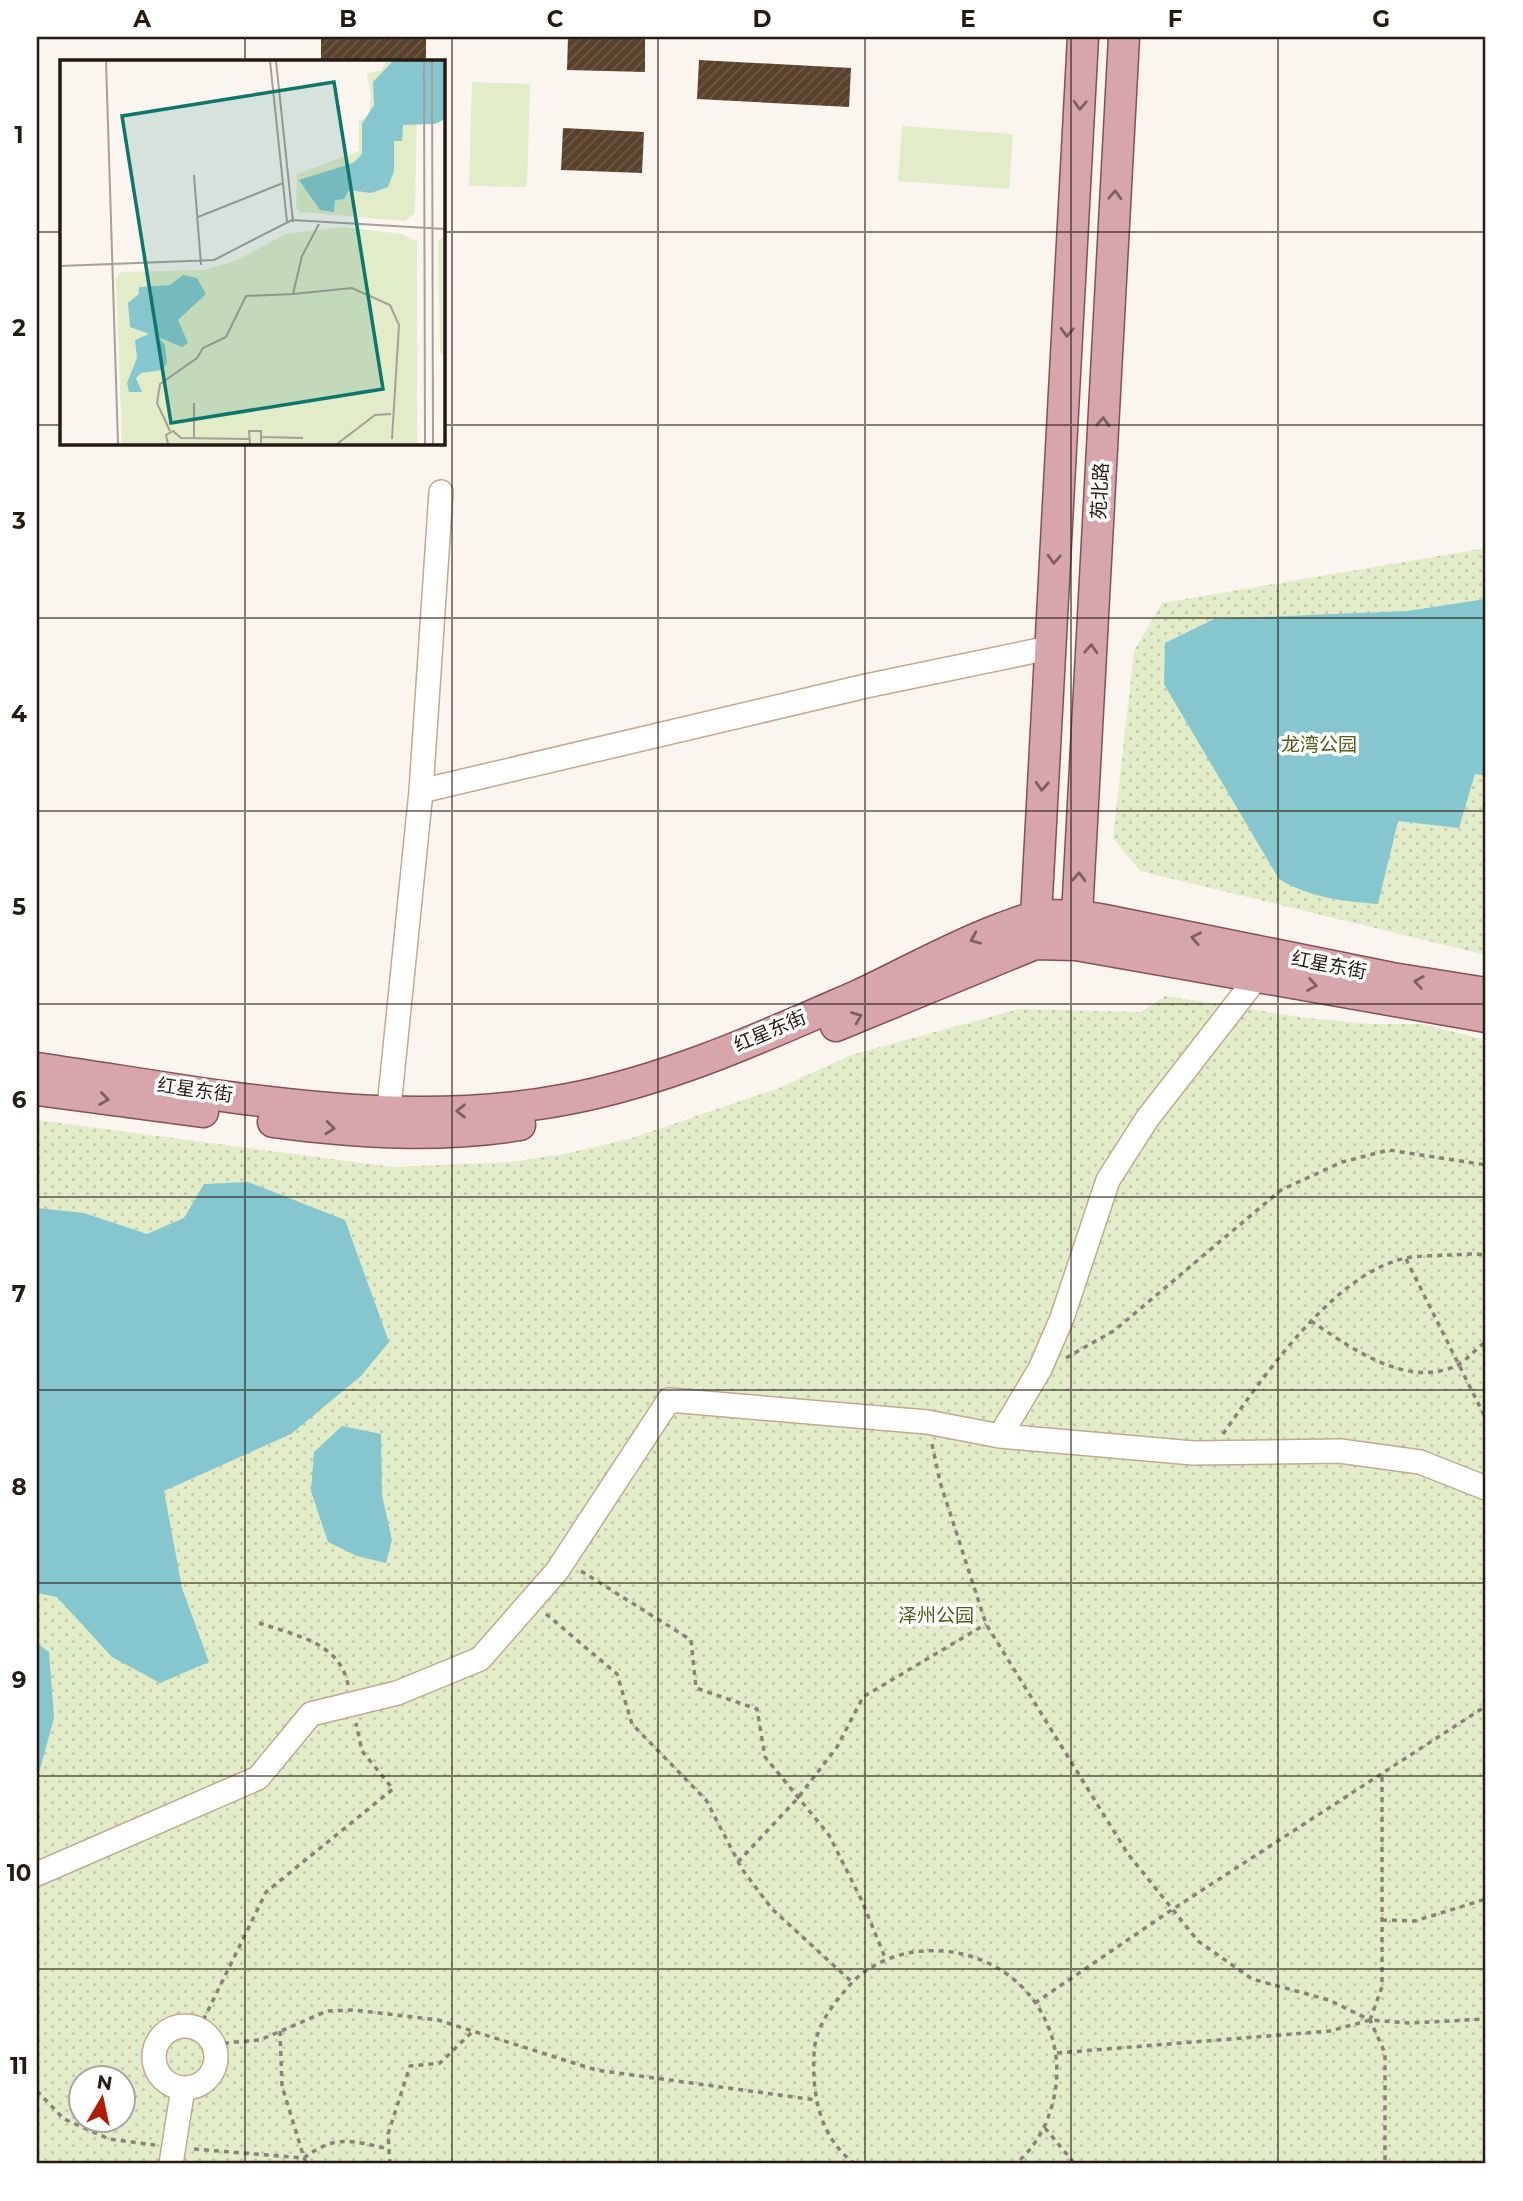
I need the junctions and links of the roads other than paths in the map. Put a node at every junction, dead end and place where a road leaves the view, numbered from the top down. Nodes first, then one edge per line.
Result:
1 (1083, 37) edge
2 (1124, 37) edge
3 (441, 492) dead end
4 (1049, 648) junction
5 (421, 791) junction
6 (1077, 915) junction
7 (1036, 930) junction
8 (1076, 945) junction
9 (1258, 976) junction
10 (1486, 993) edge
11 (1486, 1017) edge
12 (37, 1068) edge
13 (37, 1090) edge
14 (387, 1123) junction
15 (1000, 1436) junction
16 (1486, 1488) edge
17 (37, 1874) edge
18 (183, 2088) junction
19 (171, 2164) edge

1 -> 4 main road
6 -> 2 main road, 苑北路
3 - 5 street
4 - 5 street
4 -> 7 main road
5 - 14 street
6 - 7 main road, 红星东街
6 - 8 main road, 苑北路
10 -> 6 main road, 红星东街
7 - 8 main road, 红星东街
7 - 14 main road, 红星东街
8 - 9 main road, 红星东街
9 -> 11 main road, 红星东街
9 - 15 street
12 - 14 main road, 红星东街
13 -> 14 main road, 红星东街
15 - 16 street
15 - 17 street
18 - 18 street
18 - 19 street

